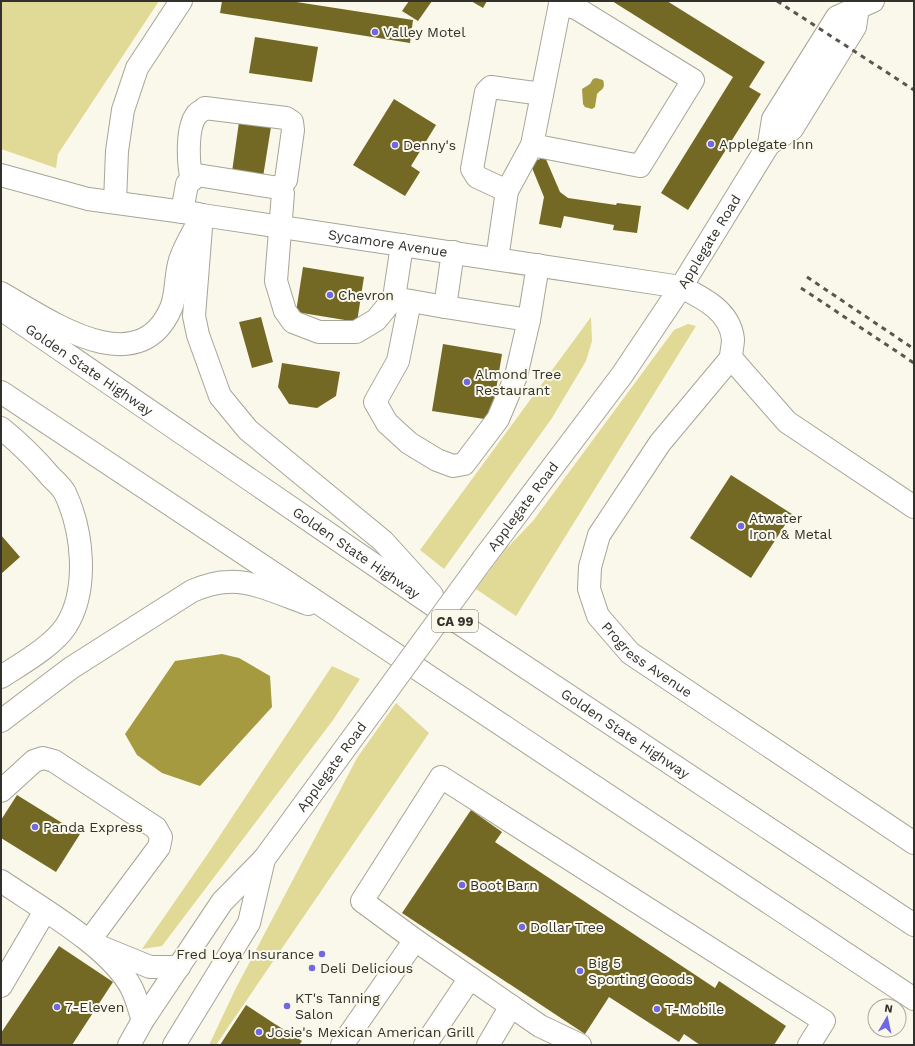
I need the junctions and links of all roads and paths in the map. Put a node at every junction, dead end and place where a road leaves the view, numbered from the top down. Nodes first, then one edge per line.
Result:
1 (181, 1) edge
2 (861, 3) edge
3 (542, 94) junction
4 (532, 145) junction
5 (1, 175) edge
6 (192, 180) junction
7 (279, 188) junction
8 (507, 191) junction
9 (115, 202) junction
10 (192, 213) junction
11 (281, 226) junction
12 (402, 245) junction
13 (453, 252) junction
14 (497, 259) junction
15 (538, 265) junction
16 (681, 287) junction
17 (1, 293) edge
18 (402, 300) junction
19 (445, 306) junction
20 (1, 309) edge
21 (529, 320) junction
22 (731, 358) junction
23 (1, 392) edge
24 (1, 428) edge
25 (914, 508) edge
26 (338, 614) junction
27 (459, 623) junction
28 (1, 676) edge
29 (1, 721) edge
30 (1, 791) edge
31 (914, 843) edge
32 (264, 859) junction
33 (1, 881) edge
34 (45, 911) junction
35 (914, 925) edge
36 (415, 940) junction
37 (89, 941) junction
38 (179, 967) junction
39 (470, 978) junction
40 (1, 986) edge
41 (914, 999) edge
42 (511, 1006) junction
43 (143, 1020) junction
44 (572, 1043) edge
45 (129, 1045) edge
46 (174, 1045) edge
47 (342, 1045) edge
48 (425, 1045) edge
49 (488, 1045) edge
50 (809, 1045) edge

1 - 9 main road
2 - 16 main road, Applegate Road
3 - 4 main road
3 - 4 main road
3 - 8 main road
4 - 8 main road
5 - 9 main road, Sycamore Avenue
6 - 7 main road
6 - 7 main road
6 - 10 main road
7 - 11 main road
8 - 14 main road
9 - 10 main road, Sycamore Avenue
10 - 11 main road, Sycamore Avenue
10 - 17 main road
10 - 27 main road
11 - 12 main road, Sycamore Avenue
11 - 18 main road
12 - 13 main road, Sycamore Avenue
12 - 18 main road
13 - 14 main road, Sycamore Avenue
13 - 19 main road
14 - 15 main road, Sycamore Avenue
15 - 16 main road, Sycamore Avenue
15 - 21 main road
16 - 22 main road, Sycamore Avenue
16 - 32 main road, Applegate Road, bridge
18 - 19 main road
18 - 21 main road
19 - 21 main road
20 - 27 main road, Golden State Highway / CA 99
22 - 25 main road
22 - 31 main road, Progress Avenue
23 - 26 main road
24 - 28 main road
26 - 29 main road
26 - 41 main road
27 - 35 main road, Golden State Highway / CA 99
30 - 37 main road
32 - 38 main road, Applegate Road
32 - 46 main road, Applegate Road
33 - 34 main road
34 - 37 main road
34 - 40 main road
36 - 39 main road
36 - 47 main road
36 - 50 main road
37 - 38 main road
37 - 43 main road
38 - 43 main road, Applegate Road
39 - 42 main road
39 - 48 main road
42 - 44 main road
42 - 49 main road
43 - 45 main road, Applegate Road

